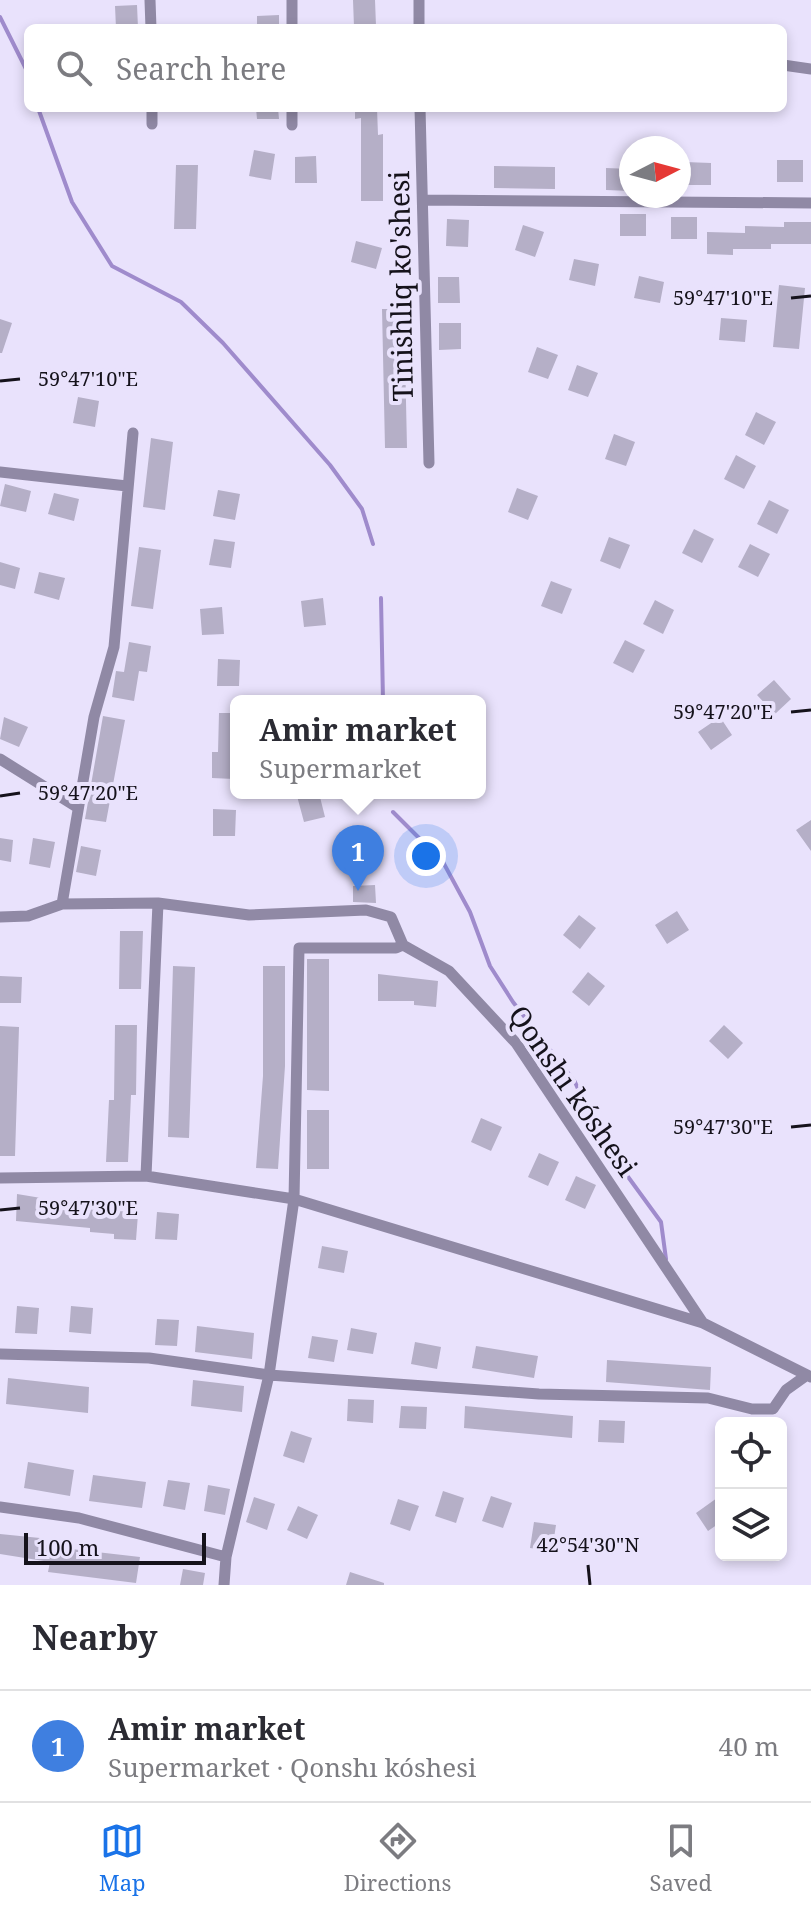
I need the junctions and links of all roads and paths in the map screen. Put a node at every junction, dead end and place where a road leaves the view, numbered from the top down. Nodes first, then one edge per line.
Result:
1 (150, 0) edge
2 (292, 0) edge
3 (419, 0) edge
4 (151, 24) edge
5 (292, 24) edge
6 (419, 24) edge
7 (787, 66) edge
8 (811, 69) edge
9 (152, 112) edge
10 (292, 112) edge
11 (420, 112) edge
12 (152, 124) dead end
13 (292, 125) dead end
14 (424, 200) junction
15 (811, 203) edge
16 (133, 433) dead end
17 (429, 463) dead end
18 (0, 472) edge
19 (127, 486) junction
20 (0, 759) edge
21 (77, 807) junction
22 (158, 903) junction
23 (62, 904) junction
24 (0, 917) edge
25 (403, 945) junction
26 (146, 1176) junction
27 (0, 1178) edge
28 (294, 1199) junction
29 (703, 1323) junction
30 (0, 1354) edge
31 (269, 1375) junction
32 (809, 1376) edge
33 (0, 1507) edge
34 (226, 1557) junction
35 (224, 1585) edge

1 - 4 street
2 - 5 street
3 - 6 street
7 - 8 street
9 - 12 street
10 - 13 street
11 - 14 street, Tinishliq ko'shesi
14 - 15 street
14 - 17 street, Tinishliq ko'shesi
16 - 19 street
18 - 19 street
19 - 21 street
20 - 21 street
21 - 23 street
22 - 23 street, Qonshı kóshesi
22 - 25 street, Qonshı kóshesi
22 - 26 street
23 - 24 street, Qonshı kóshesi
25 - 28 street
25 - 29 street, Qonshı kóshesi
26 - 27 street, Qonshı kóshesi
26 - 28 street, Qonshı kóshesi
28 - 29 street, Qonshı kóshesi
28 - 31 street
29 - 32 street, Qonshı kóshesi
30 - 31 street
31 - 32 street
31 - 34 street
33 - 34 street
34 - 35 street

